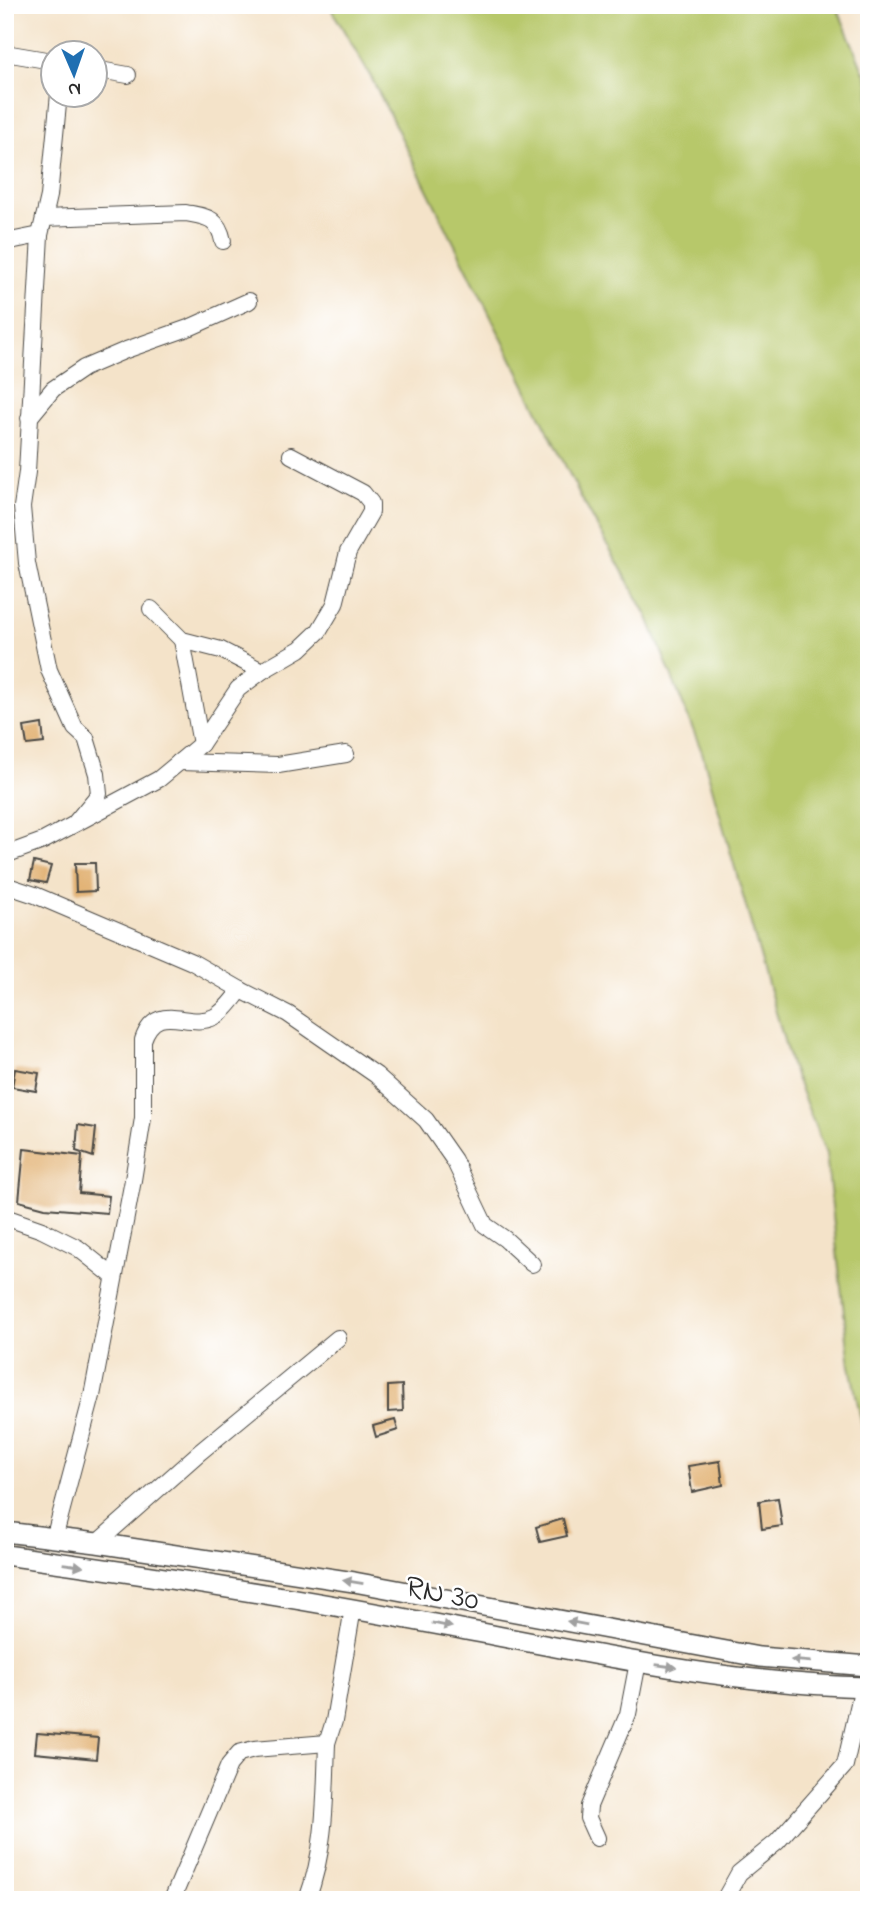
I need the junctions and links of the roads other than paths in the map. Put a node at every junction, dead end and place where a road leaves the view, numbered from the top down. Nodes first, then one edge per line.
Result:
1 (5, 53) edge
2 (38, 59) edge
3 (108, 71) edge
4 (128, 75) dead end
5 (58, 108) edge
6 (44, 218) junction
7 (40, 235) junction
8 (223, 241) dead end
9 (5, 242) edge
10 (249, 301) dead end
11 (29, 418) junction
12 (291, 454) dead end
13 (151, 609) dead end
14 (182, 640) junction
15 (262, 671) junction
16 (201, 744) junction
17 (346, 754) dead end
18 (179, 762) junction
19 (99, 794) junction
20 (120, 801) junction
21 (75, 823) junction
22 (5, 855) edge
23 (5, 886) edge
24 (241, 990) junction
25 (5, 1217) edge
26 (532, 1264) dead end
27 (113, 1276) junction
28 (338, 1338) dead end
29 (5, 1532) edge
30 (54, 1539) junction
31 (97, 1543) junction
32 (5, 1555) edge
33 (353, 1608) junction
34 (638, 1662) junction
35 (869, 1666) edge
36 (866, 1686) edge
37 (327, 1743) junction
38 (597, 1838) dead end
39 (172, 1900) edge
40 (307, 1900) edge
41 (724, 1900) edge

1 - 2 street
3 - 4 street
5 - 6 street
6 - 7 street
6 - 8 street
7 - 9 street
7 - 11 street
10 - 11 street
11 - 19 street
12 - 15 street
13 - 14 street
14 - 15 street
14 - 16 street
15 - 16 street
16 - 18 street
17 - 18 street
18 - 20 street
19 - 20 street
19 - 21 street
20 - 21 street
21 - 22 street
23 - 24 street
24 - 26 street
24 - 27 street
25 - 27 street
27 - 30 street
28 - 31 street
29 - 30 main road, RN 30
30 - 31 main road, RN 30
35 -> 31 main road, RN 30
32 -> 33 main road, RN 30 / RN 30
33 -> 34 main road, RN 30 / RN 30
33 - 37 street
34 -> 36 main road, RN 30 / RN 30
34 - 38 street
36 - 41 street
37 - 39 street
37 - 40 street

